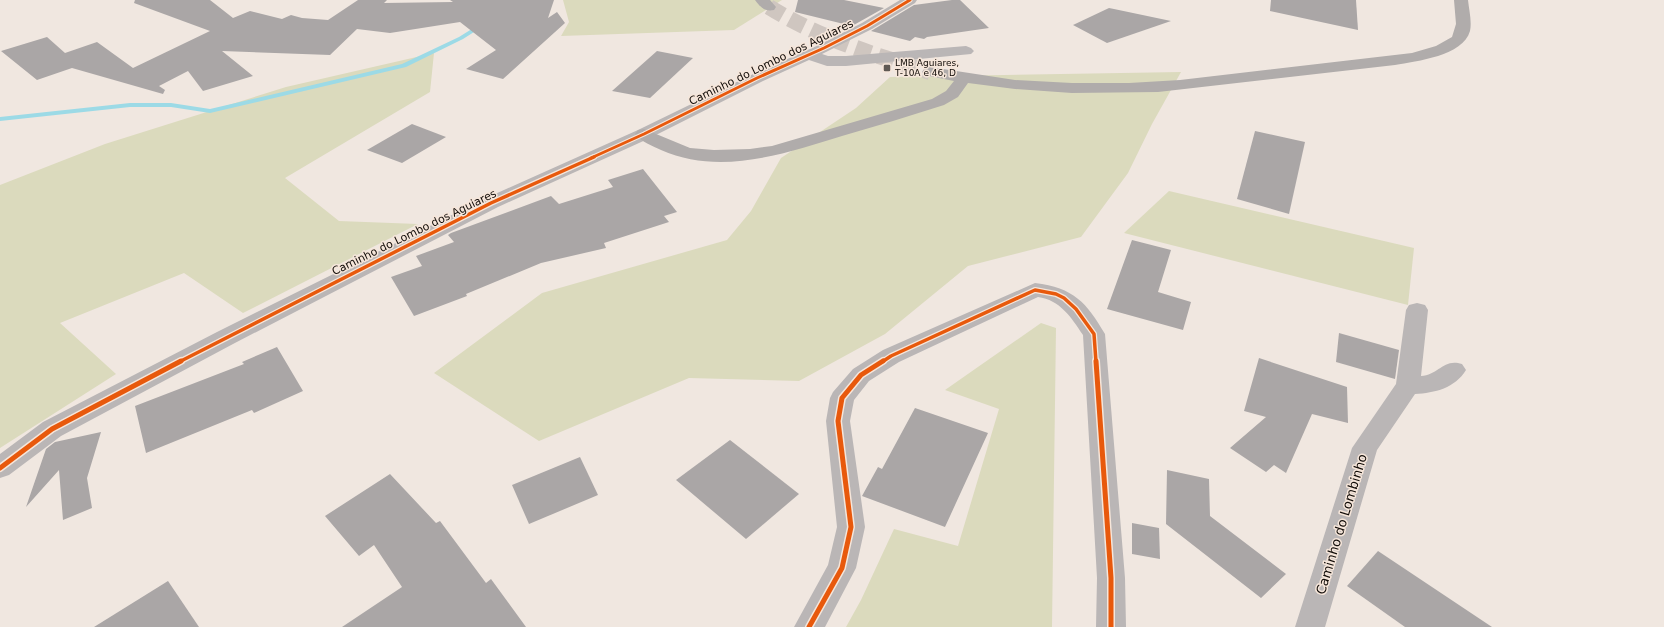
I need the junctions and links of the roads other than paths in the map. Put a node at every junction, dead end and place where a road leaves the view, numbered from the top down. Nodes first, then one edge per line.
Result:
1 (910, 0) edge
2 (1461, 0) edge
3 (966, 51) dead end
4 (809, 55) junction
5 (930, 72) tunnel mouth
6 (964, 78) junction
7 (644, 134) junction
8 (1416, 310) dead end
9 (1454, 370) dead end
10 (1408, 385) junction
11 (0, 468) edge
12 (809, 627) edge
13 (1111, 627) edge
14 (1310, 627) edge

1 - 4 street, Caminho do Lombo dos Aguiares
2 - 6 main road
3 - 4 street
4 - 7 street, Caminho do Lombo dos Aguiares
5 - 6 main road
6 - 7 main road
7 - 11 street, Caminho do Lombo dos Aguiares
8 - 10 street, Caminho do Lombinho
9 - 10 street
10 - 14 street, Caminho do Lombinho
12 - 13 street

